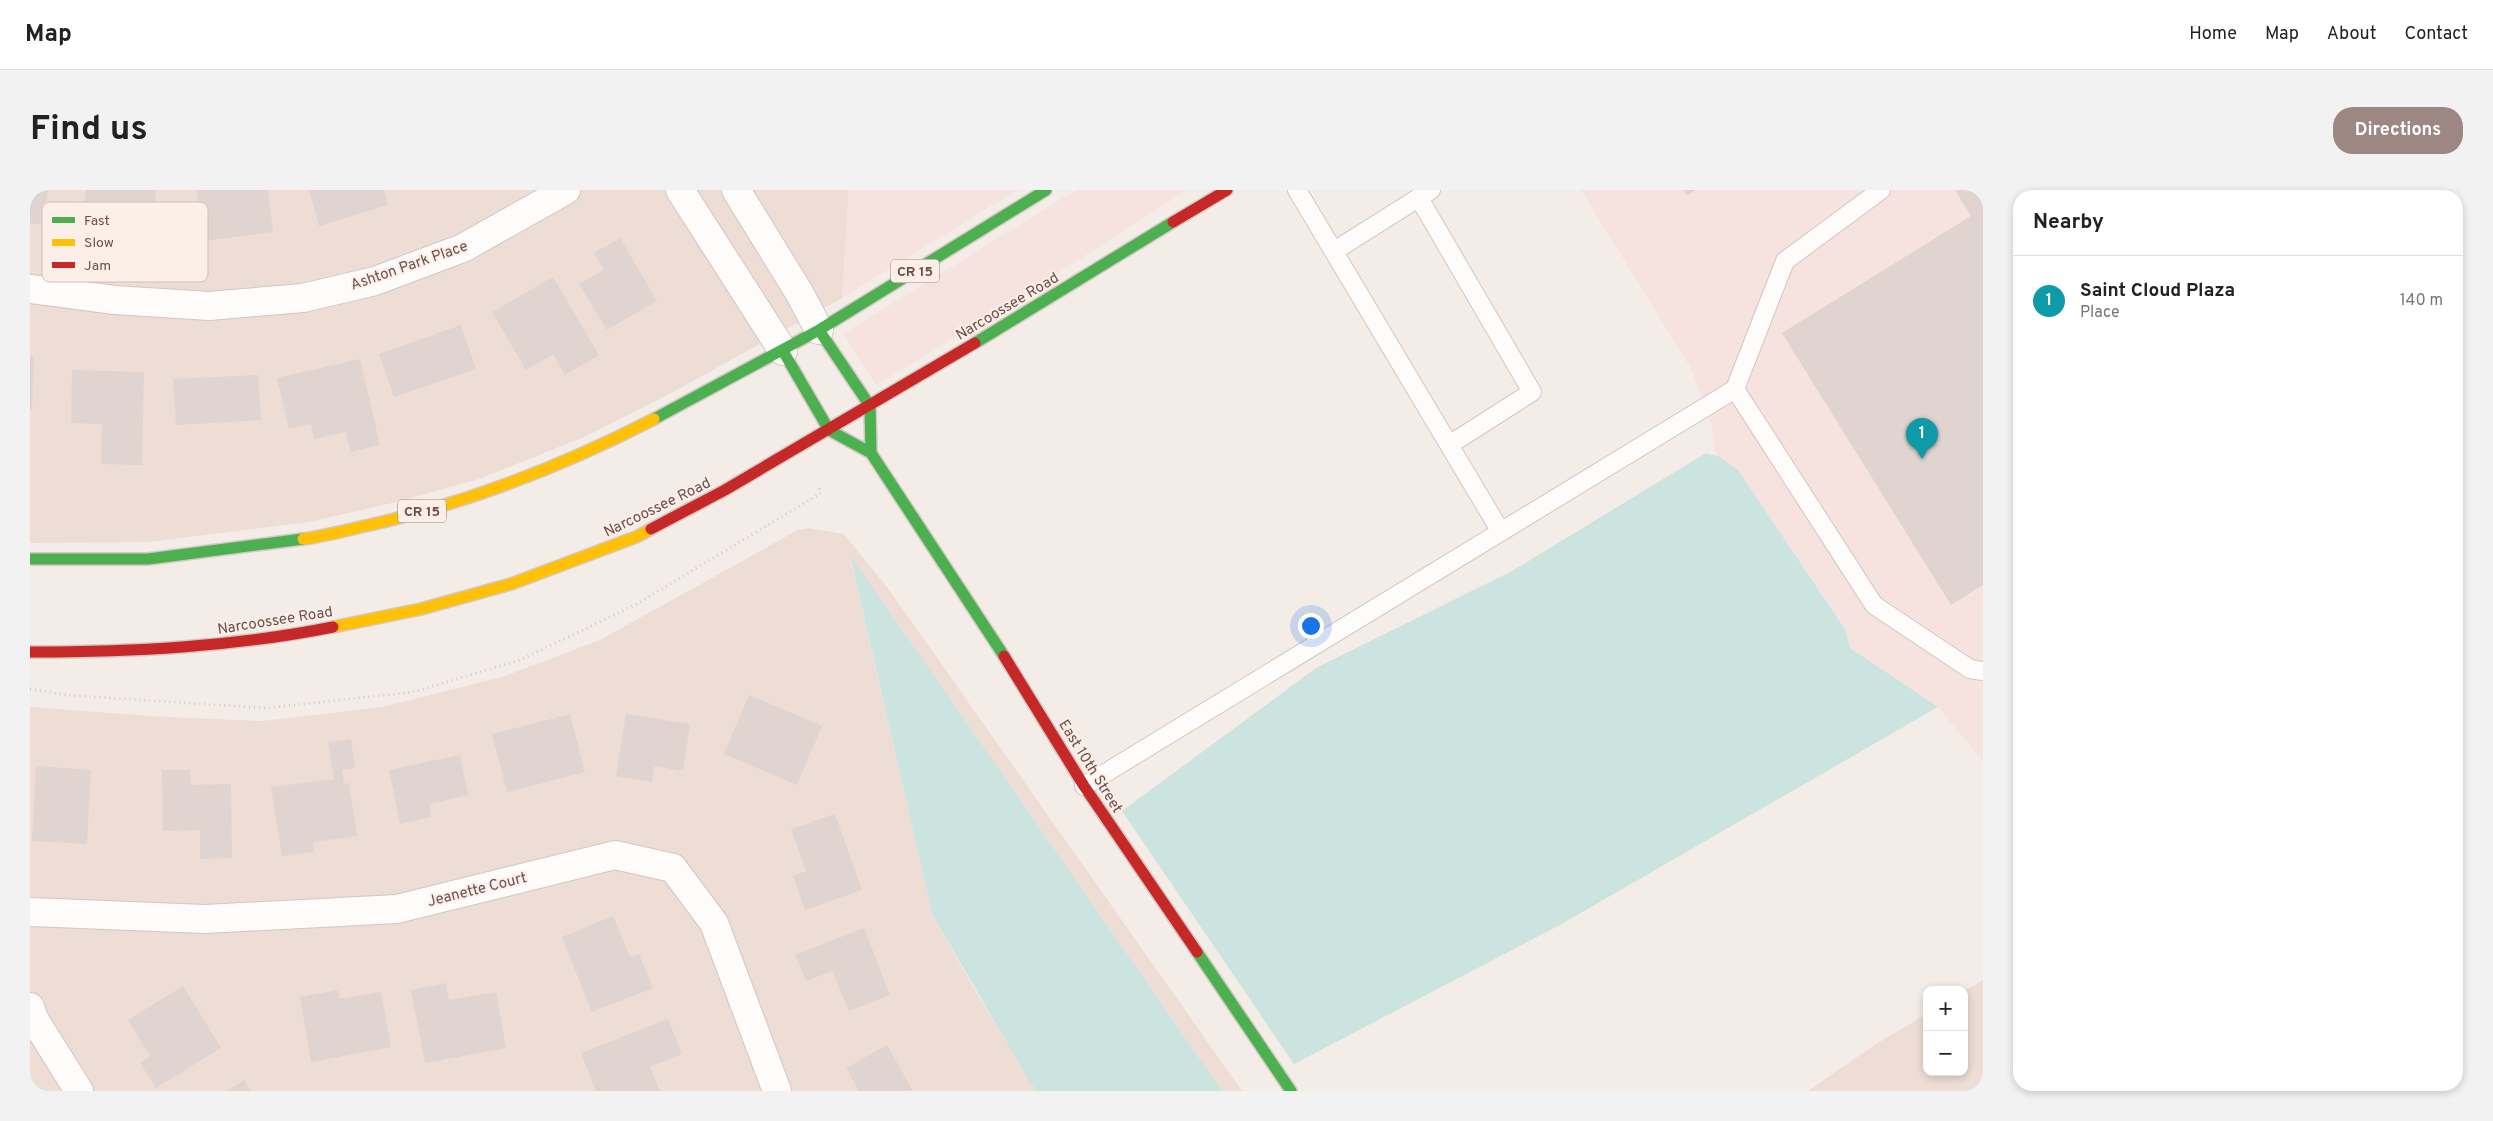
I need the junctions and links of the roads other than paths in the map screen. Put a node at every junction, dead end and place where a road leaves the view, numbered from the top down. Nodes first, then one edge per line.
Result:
1 (566, 190) edge
2 (680, 190) edge
3 (736, 190) edge
4 (1046, 190) edge
5 (1227, 190) edge
6 (1298, 190) edge
7 (1881, 190) edge
8 (1425, 194) edge
9 (1334, 251) junction
10 (30, 289) edge
11 (820, 330) junction
12 (783, 351) junction
13 (1735, 389) junction
14 (870, 406) junction
15 (829, 430) junction
16 (1449, 445) junction
17 (872, 453) junction
18 (1501, 532) junction
19 (30, 559) edge
20 (30, 652) edge
21 (1983, 671) edge
22 (1084, 786) junction
23 (30, 912) edge
24 (30, 1007) edge
25 (79, 1091) edge
26 (777, 1091) edge
27 (1291, 1091) edge

1 - 10 street, Ashton Park Place
2 - 12 street
3 - 11 street
4 - 11 main road, CR 15
5 - 14 main road, Narcoossee Road
6 - 9 lane
7 - 13 lane
8 - 9 lane
8 - 16 lane
9 - 16 lane
11 - 12 main road, CR 15
11 - 14 main road
12 - 15 main road
12 - 19 main road, CR 15
13 - 18 lane
13 - 21 lane
14 - 15 main road, Narcoossee Road
14 - 17 main road
15 - 17 main road, East 10th Street
15 - 20 main road, Narcoossee Road
16 - 18 lane
17 - 22 main road, East 10th Street
18 - 22 lane
22 - 27 main road, East 10th Street
23 - 26 street, Jeanette Court
24 - 25 street

